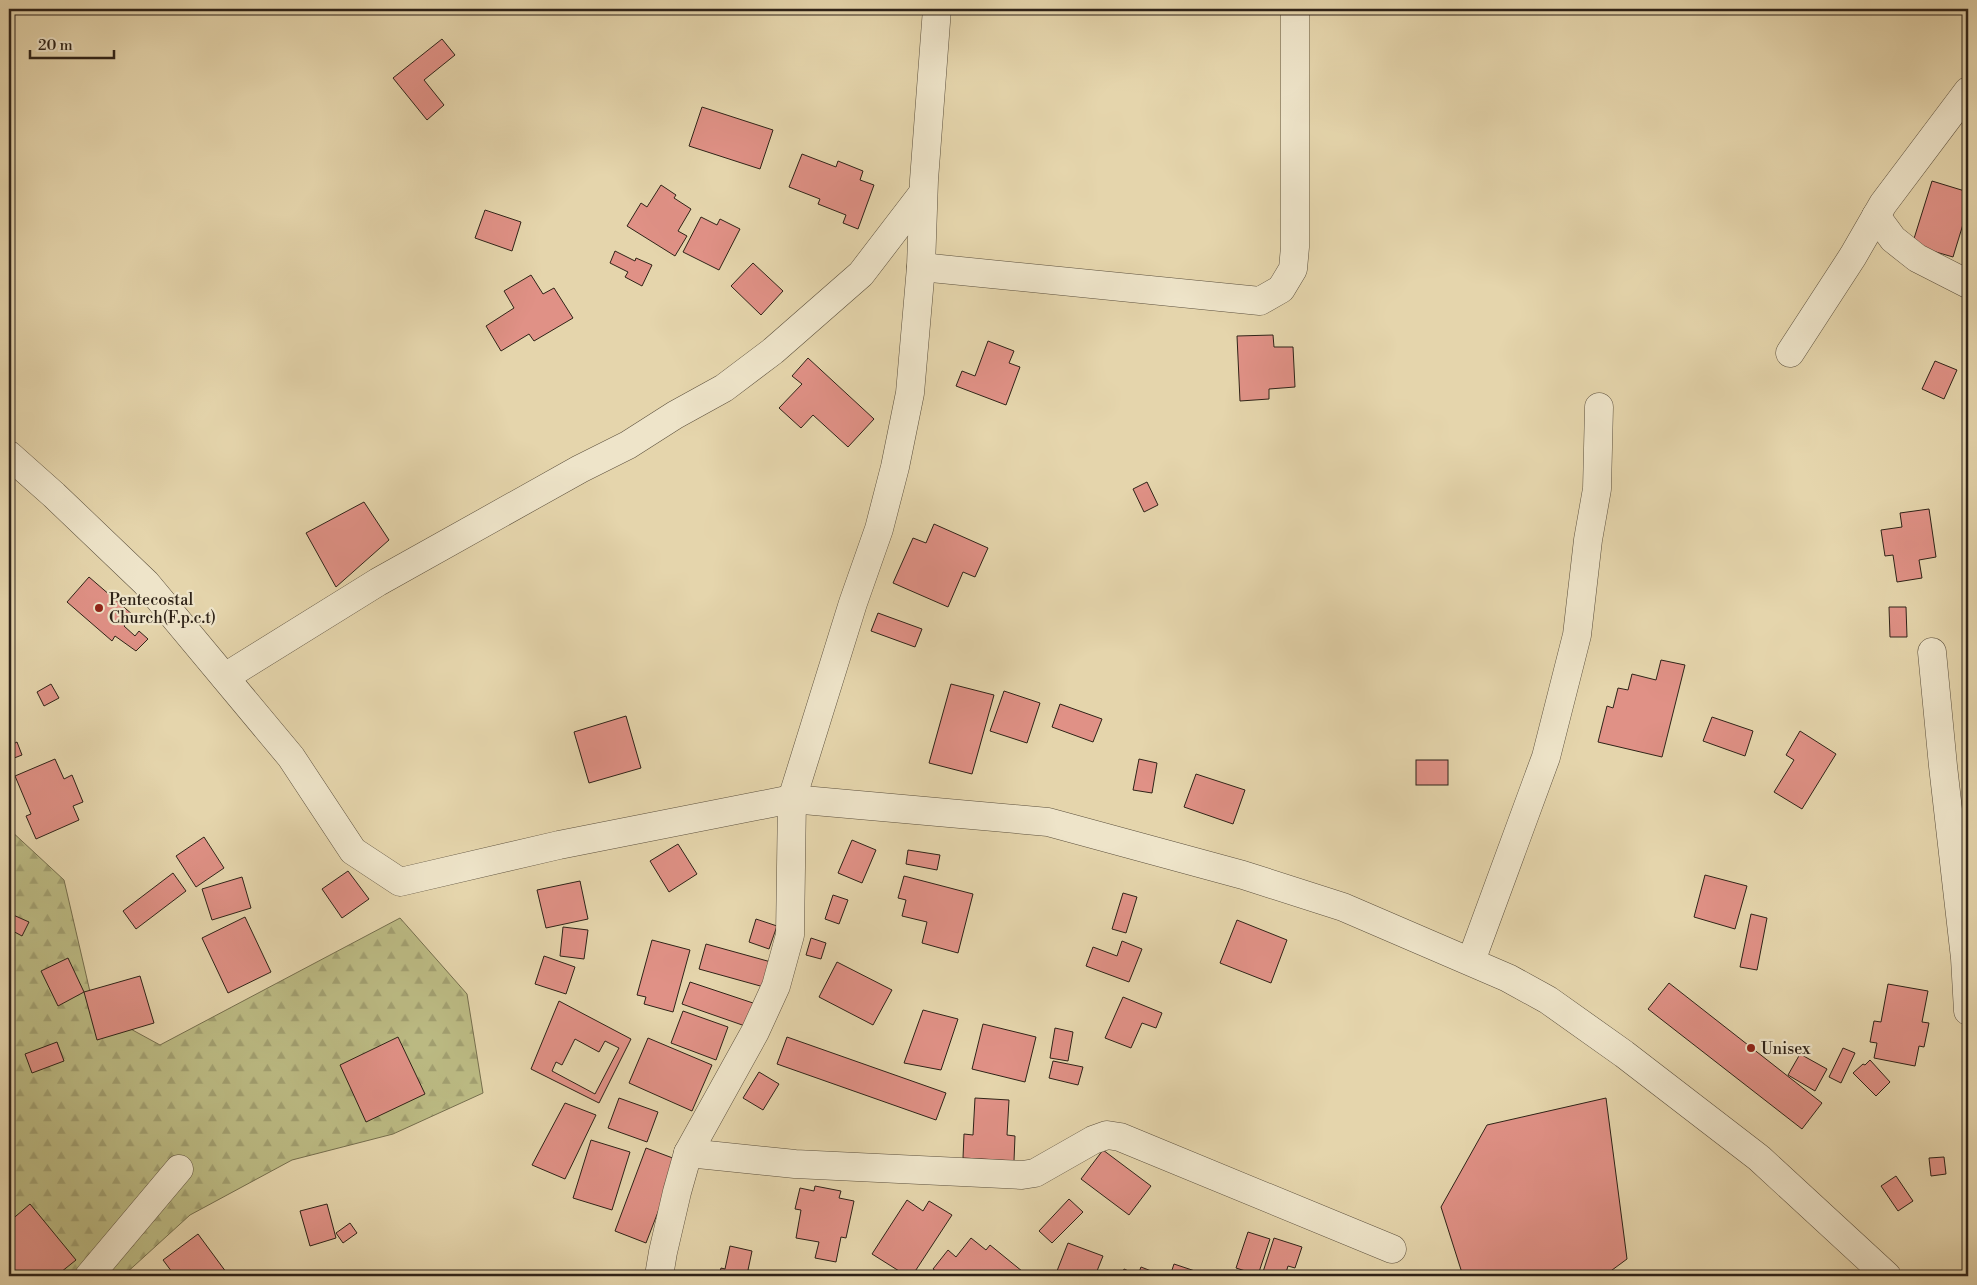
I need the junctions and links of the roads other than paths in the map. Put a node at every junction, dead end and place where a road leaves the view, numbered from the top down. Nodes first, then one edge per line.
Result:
1 (937, 9) edge
2 (1295, 9) edge
3 (1968, 90) edge
4 (924, 193) junction
5 (1876, 216) junction
6 (921, 267) junction
7 (1968, 284) edge
8 (1790, 353) dead end
9 (1598, 407) dead end
10 (9, 454) edge
11 (1932, 652) dead end
12 (225, 678) junction
13 (792, 799) junction
14 (1471, 962) junction
15 (1968, 1011) edge
16 (688, 1153) junction
17 (179, 1169) dead end
18 (1392, 1250) dead end
19 (89, 1276) edge
20 (659, 1276) edge
21 (1887, 1276) edge

1 - 4 street
2 - 6 street
3 - 5 street
4 - 6 street
4 - 12 street
5 - 7 street
5 - 8 street
6 - 13 street
9 - 14 street
10 - 12 street
11 - 15 street
12 - 13 street
13 - 14 street
13 - 16 street
14 - 21 street
16 - 18 street
16 - 20 street
17 - 19 street

